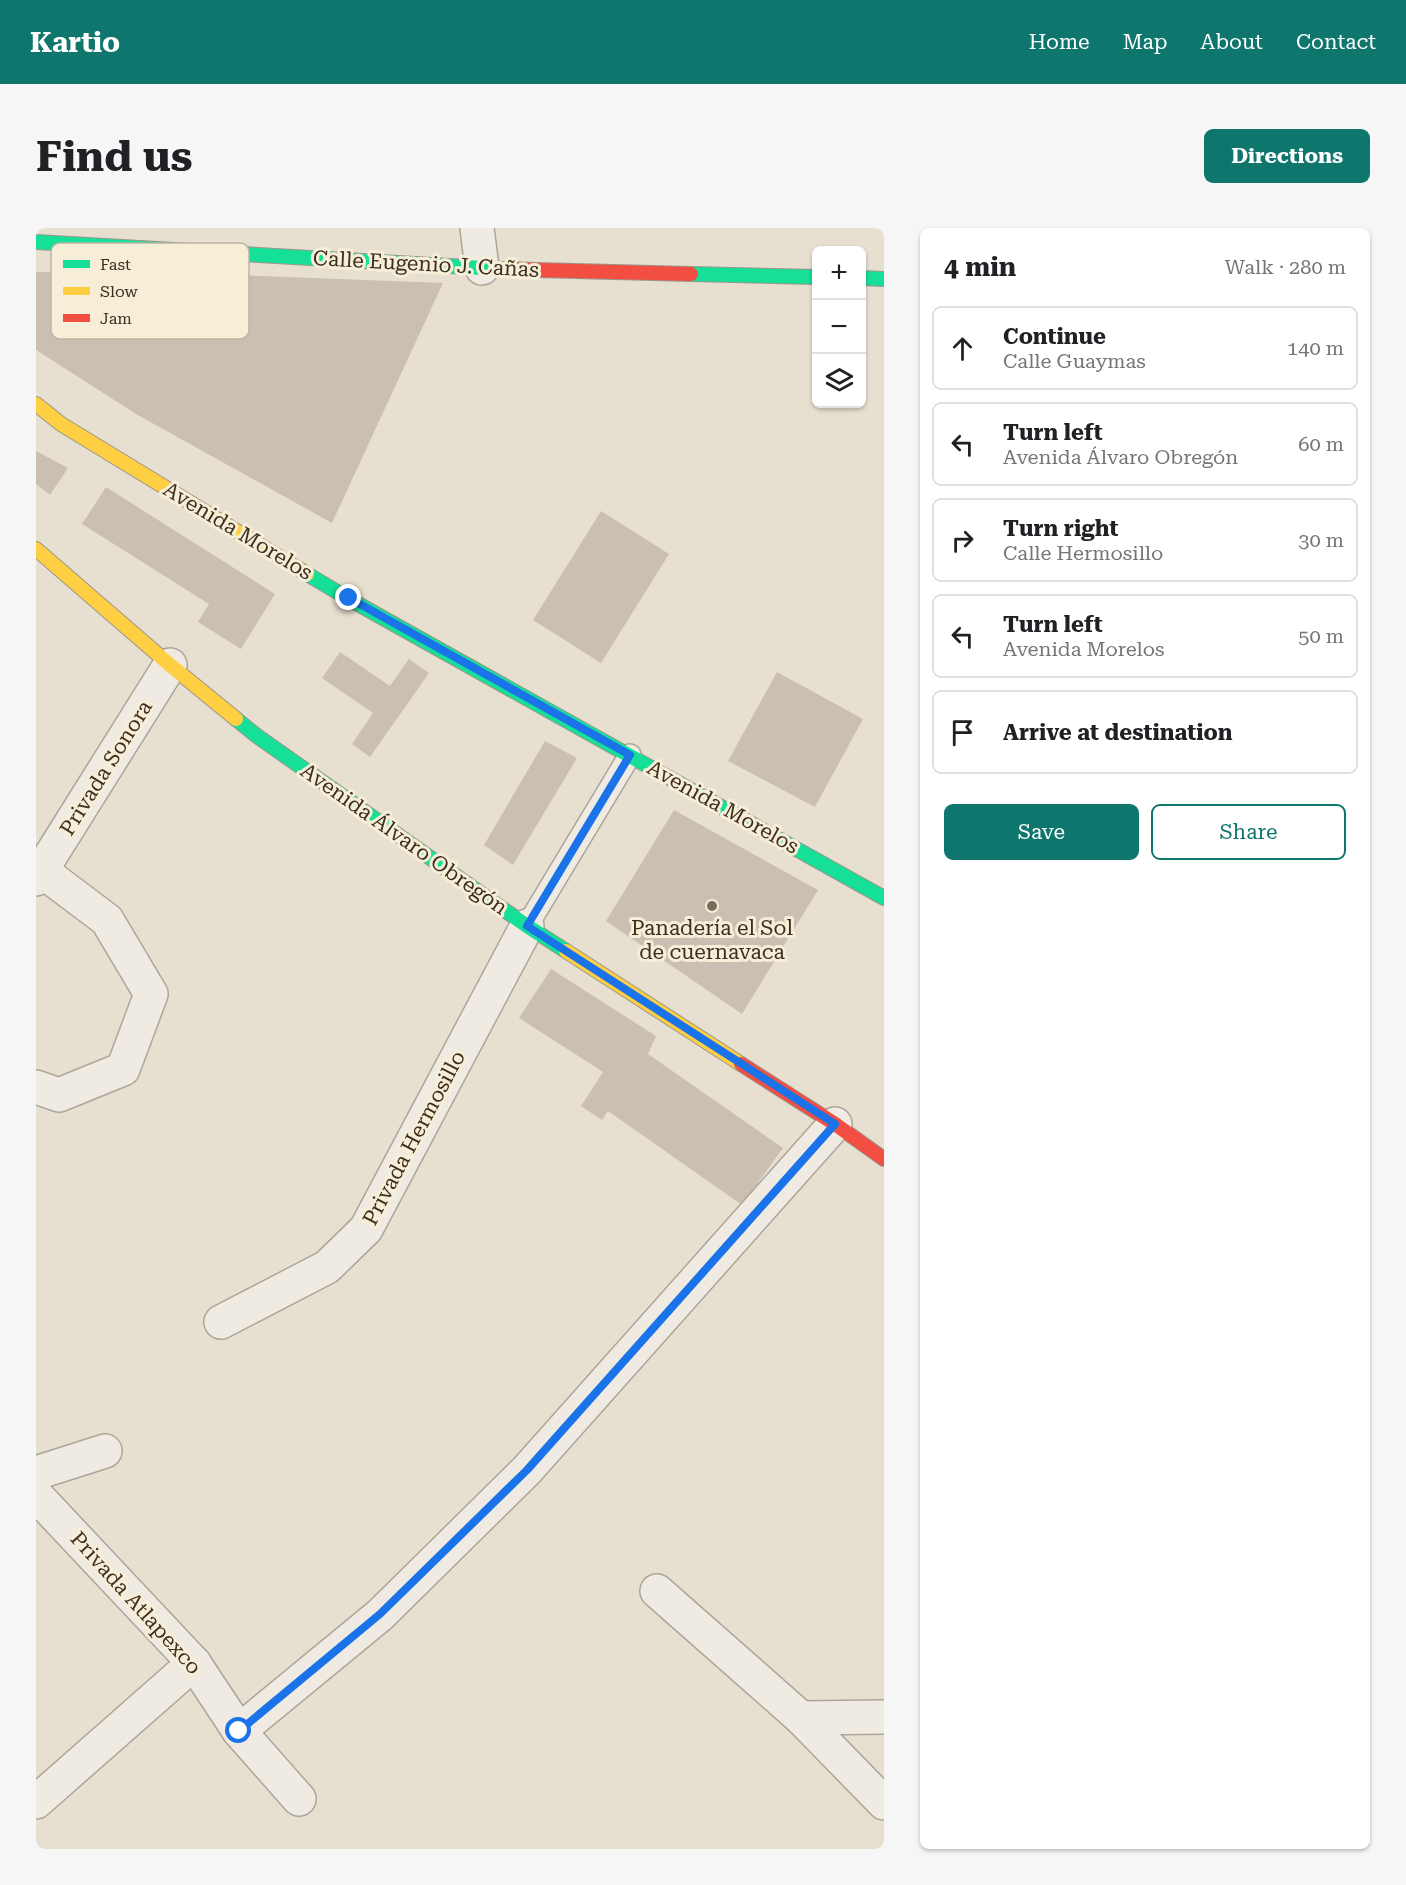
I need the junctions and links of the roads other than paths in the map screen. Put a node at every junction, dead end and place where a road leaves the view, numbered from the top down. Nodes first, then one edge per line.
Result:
1 (477, 228) edge
2 (36, 242) edge
3 (53, 243) edge
4 (249, 254) edge
5 (482, 268) junction
6 (812, 277) edge
7 (866, 278) edge
8 (884, 279) edge
9 (36, 404) edge
10 (36, 549) edge
11 (170, 665) junction
12 (630, 755) junction
13 (39, 875) edge
14 (884, 898) edge
15 (527, 926) junction
16 (36, 1087) edge
17 (835, 1124) junction
18 (884, 1158) edge
19 (221, 1322) dead end
20 (105, 1451) dead end
21 (36, 1473) edge
22 (36, 1495) edge
23 (657, 1591) dead end
24 (194, 1663) junction
25 (884, 1716) edge
26 (801, 1718) junction
27 (239, 1731) junction
28 (298, 1799) dead end
29 (36, 1802) edge
30 (884, 1803) edge

1 - 5 street
2 - 3 main road, Calle Eugenio J. Cañas
4 - 5 main road, Calle Eugenio J. Cañas
5 - 6 main road, Calle Eugenio J. Cañas
7 - 8 main road
9 - 12 main road, Avenida Morelos
10 - 11 main road, Avenida Álvaro Obregón
11 - 13 street, Privada Sonora
11 - 15 main road, Avenida Álvaro Obregón
12 - 14 main road, Avenida Morelos
12 - 15 lane
13 - 16 street, Privada Sonora
15 - 17 main road, Avenida Álvaro Obregón
15 - 19 street, Privada Hermosillo
17 - 18 main road, Avenida Álvaro Obregón
17 - 27 street
20 - 21 street
22 - 24 street, Privada Atlapexco
23 - 26 street
24 - 27 street, Privada Atlapexco
24 - 29 street
25 - 26 street
26 - 30 street
27 - 28 street, Privada Atlapexco

